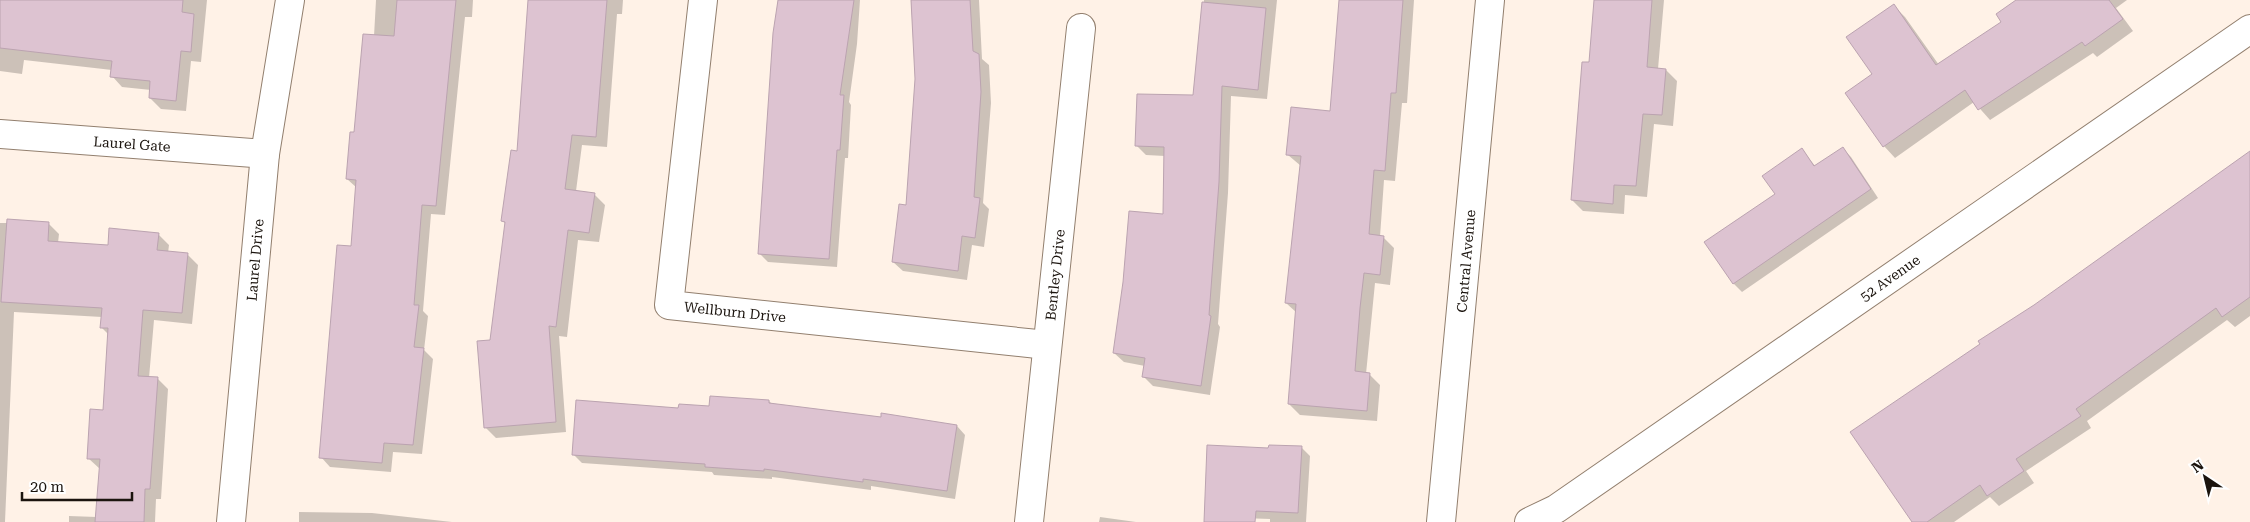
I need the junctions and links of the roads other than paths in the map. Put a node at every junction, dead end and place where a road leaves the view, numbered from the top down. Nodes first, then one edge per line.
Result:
1 (290, 0) edge
2 (703, 0) edge
3 (1490, 0) edge
4 (1081, 28) dead end
5 (2250, 29) edge
6 (0, 134) edge
7 (265, 154) junction
8 (1047, 345) junction
9 (231, 522) edge
10 (1029, 522) edge
11 (1441, 522) edge
12 (1529, 522) edge

1 - 7 street, Laurel Drive
2 - 8 street, Wellburn Drive
3 - 11 street, Central Avenue
4 - 8 street, Bentley Drive
5 - 12 street, 52 Avenue
6 - 7 street, Laurel Gate
7 - 9 street, Laurel Drive
8 - 10 street, Bentley Drive

